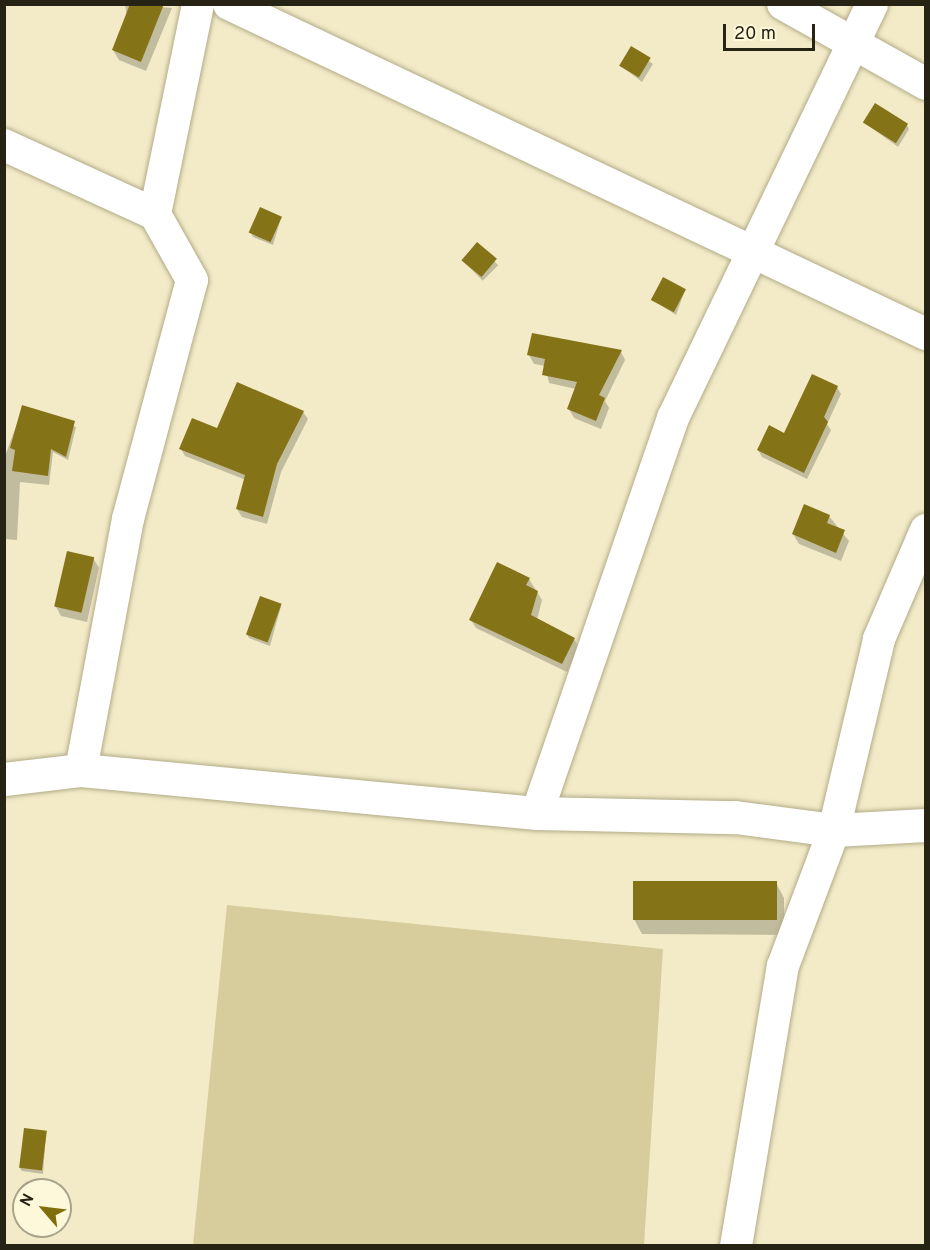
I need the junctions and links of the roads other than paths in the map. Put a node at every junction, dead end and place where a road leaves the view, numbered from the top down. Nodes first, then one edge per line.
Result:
1 (198, 4) edge
2 (229, 4) edge
3 (783, 4) edge
4 (872, 4) edge
5 (851, 46) junction
6 (926, 84) edge
7 (4, 145) edge
8 (155, 214) junction
9 (751, 255) junction
10 (926, 334) edge
11 (926, 530) edge
12 (81, 770) junction
13 (4, 779) edge
14 (537, 813) junction
15 (926, 825) edge
16 (834, 830) junction
17 (736, 1245) edge

1 - 8 street
2 - 9 street
3 - 5 street
4 - 5 street
5 - 6 street
5 - 9 street
7 - 8 street
8 - 12 street
9 - 10 street
9 - 14 street
11 - 16 street
12 - 13 street
12 - 14 street
14 - 16 street
15 - 16 street
16 - 17 street

